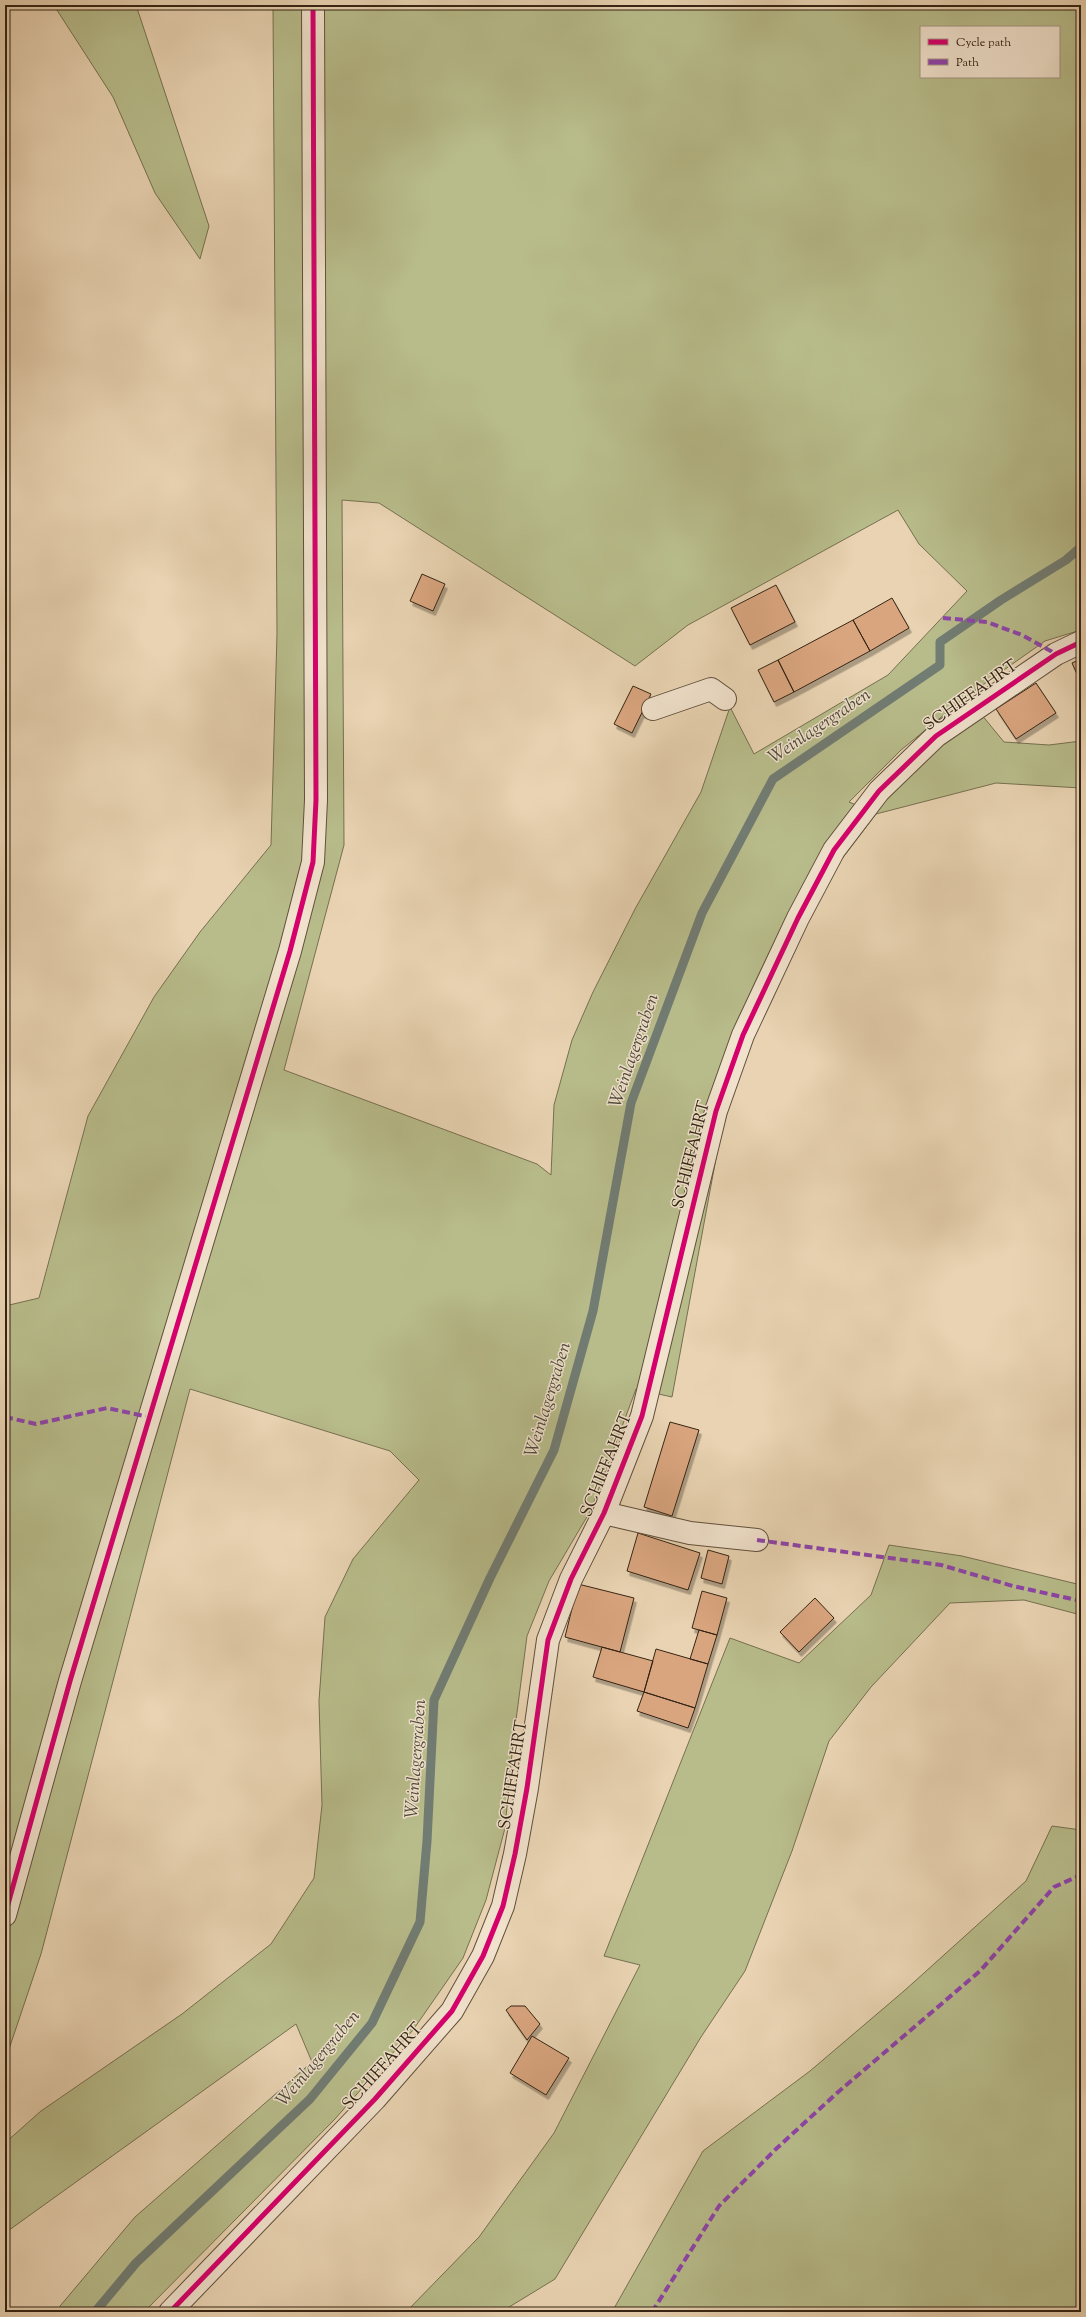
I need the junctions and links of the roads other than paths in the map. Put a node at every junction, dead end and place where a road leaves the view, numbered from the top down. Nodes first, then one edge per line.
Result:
1 (313, 5) edge
2 (1081, 642) edge
3 (725, 699) dead end
4 (653, 709) dead end
5 (604, 1513) junction
6 (757, 1540) dead end
7 (5, 1915) edge
8 (170, 2312) edge

1 - 7 street
2 - 5 street, SCHIFFAHRT
3 - 4 street
5 - 6 street
5 - 8 street, SCHIFFAHRT

